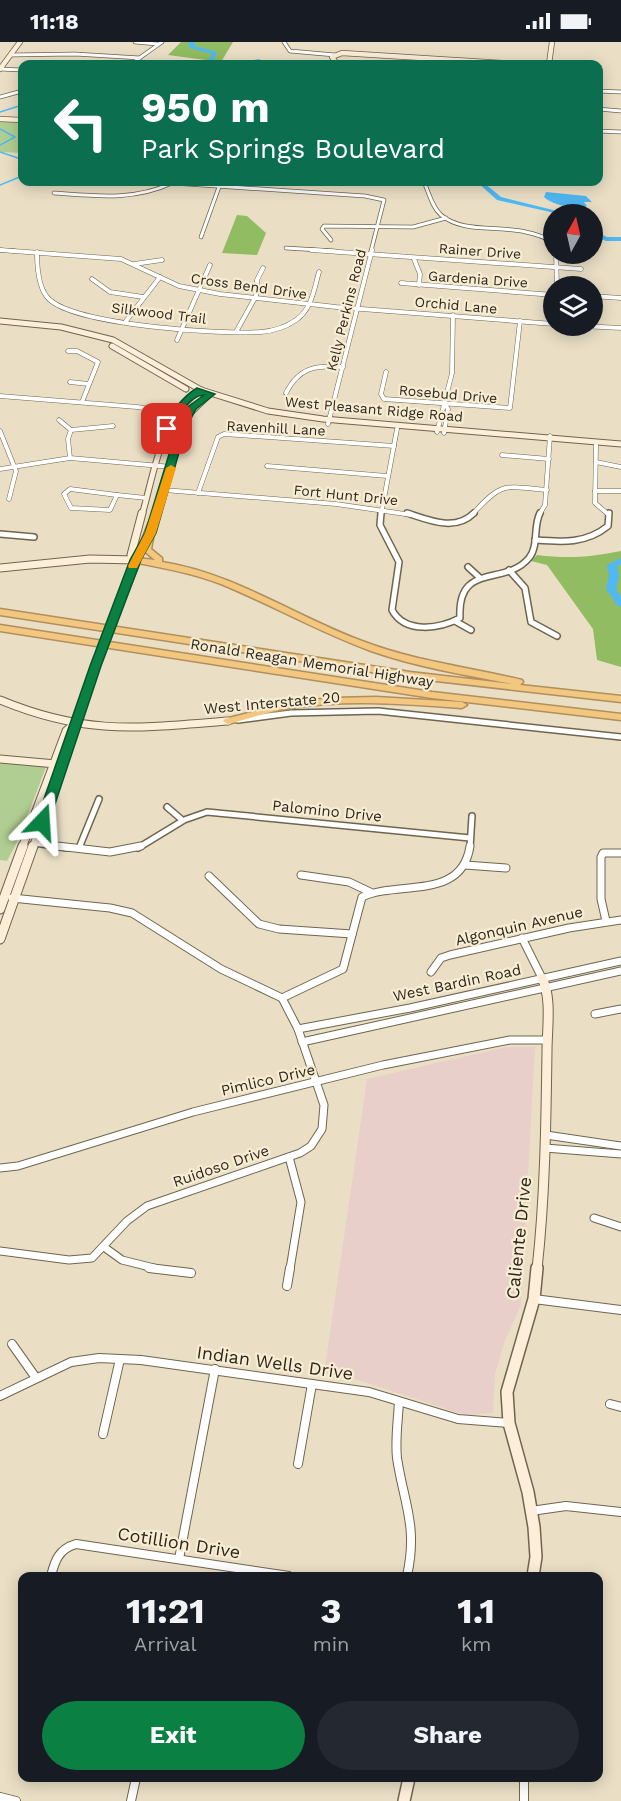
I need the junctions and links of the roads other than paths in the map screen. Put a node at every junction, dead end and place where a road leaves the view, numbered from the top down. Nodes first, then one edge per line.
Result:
1 (20, 42) edge
2 (135, 42) edge
3 (284, 42) edge
4 (552, 42) edge
5 (160, 43) edge
6 (11, 55) junction
7 (334, 55) junction
8 (140, 58) junction
9 (137, 60) edge
10 (334, 60) edge
11 (416, 60) edge
12 (550, 60) edge
13 (0, 69) edge
14 (18, 70) edge
15 (620, 84) dead end
16 (603, 91) edge
17 (18, 92) edge
18 (620, 92) edge
19 (0, 97) edge
20 (603, 109) edge
21 (621, 111) edge
22 (0, 119) edge
23 (18, 120) edge
24 (603, 131) edge
25 (621, 132) edge
26 (165, 186) edge
27 (203, 186) edge
28 (426, 186) edge
29 (219, 188) junction
30 (54, 193) dead end
31 (446, 218) junction
32 (378, 226) junction
33 (201, 237) dead end
34 (543, 238) edge
35 (331, 240) dead end
36 (286, 248) dead end
37 (0, 250) edge
38 (37, 252) junction
39 (371, 254) junction
40 (414, 259) junction
41 (162, 260) dead end
42 (134, 264) junction
43 (210, 265) dead end
44 (556, 267) junction
45 (263, 268) dead end
46 (581, 269) dead end
47 (319, 272) dead end
48 (556, 276) edge
49 (160, 278) junction
50 (92, 279) dead end
51 (401, 283) dead end
52 (419, 285) junction
53 (199, 291) junction
54 (543, 294) edge
55 (143, 297) junction
56 (603, 297) edge
57 (621, 298) edge
58 (254, 299) junction
59 (309, 305) junction
60 (357, 309) junction
61 (453, 315) junction
62 (126, 321) junction
63 (520, 321) junction
64 (0, 323) edge
65 (543, 323) edge
66 (603, 327) edge
67 (182, 328) junction
68 (621, 328) edge
69 (236, 332) junction
70 (177, 340) dead end
71 (68, 351) dead end
72 (343, 367) junction
73 (386, 372) dead end
74 (70, 382) dead end
75 (89, 384) junction
76 (183, 388) junction
77 (198, 392) junction
78 (286, 393) dead end
79 (208, 396) junction
80 (0, 397) edge
81 (187, 400) junction
82 (82, 402) junction
83 (220, 403) junction
84 (445, 404) junction
85 (192, 409) junction
86 (175, 414) junction
87 (59, 420) dead end
88 (329, 422) junction
89 (113, 426) dead end
90 (397, 429) junction
91 (71, 430) junction
92 (441, 430) junction
93 (1, 435) edge
94 (550, 439) junction
95 (596, 445) junction
96 (394, 446) junction
97 (621, 446) edge
98 (502, 455) dead end
99 (70, 458) junction
100 (549, 459) junction
101 (596, 462) junction
102 (156, 465) junction
103 (172, 466) junction
104 (267, 466) dead end
105 (17, 467) junction
106 (621, 467) edge
107 (0, 470) edge
108 (387, 476) junction
109 (164, 490) junction
110 (547, 490) junction
111 (595, 491) junction
112 (621, 491) edge
113 (118, 493) junction
114 (198, 494) junction
115 (147, 496) junction
116 (9, 499) dead end
117 (382, 509) junction
118 (142, 514) junction
119 (150, 533) junction
120 (0, 534) edge
121 (34, 537) dead end
122 (536, 540) junction
123 (132, 547) junction
124 (113, 558) junction
125 (136, 560) junction
126 (168, 564) junction
127 (468, 567) dead end
128 (0, 568) edge
129 (509, 570) junction
130 (480, 578) junction
131 (0, 612) edge
132 (455, 621) junction
133 (0, 628) edge
134 (471, 630) dead end
135 (557, 636) dead end
136 (621, 695) edge
137 (621, 699) edge
138 (0, 700) edge
139 (279, 711) junction
140 (621, 718) edge
141 (228, 721) joint
142 (74, 724) junction
143 (621, 737) edge
144 (0, 759) edge
145 (53, 764) junction
146 (62, 765) junction
147 (99, 799) dead end
148 (167, 807) dead end
149 (472, 816) dead end
150 (182, 819) junction
151 (470, 838) junction
152 (35, 843) junction
153 (79, 848) junction
154 (621, 853) edge
155 (465, 865) junction
156 (506, 868) dead end
157 (301, 875) dead end
158 (209, 876) dead end
159 (370, 892) junction
160 (9, 898) junction
161 (0, 909) edge
162 (621, 920) edge
163 (606, 921) junction
164 (352, 934) junction
165 (522, 938) junction
166 (0, 939) edge
167 (621, 961) edge
168 (621, 971) edge
169 (431, 972) dead end
170 (544, 982) junction
171 (282, 998) junction
172 (621, 1009) edge
173 (595, 1014) dead end
174 (298, 1029) junction
175 (547, 1040) junction
176 (302, 1042) junction
177 (317, 1082) junction
178 (546, 1135) junction
179 (621, 1146) edge
180 (545, 1148) junction
181 (621, 1154) edge
182 (290, 1157) junction
183 (0, 1168) edge
184 (594, 1218) dead end
185 (621, 1227) edge
186 (104, 1247) junction
187 (0, 1251) edge
188 (191, 1273) dead end
189 (287, 1286) dead end
190 (534, 1299) junction
191 (621, 1310) edge
192 (12, 1344) dead end
193 (120, 1359) junction
194 (215, 1369) junction
195 (36, 1378) junction
196 (312, 1384) junction
197 (0, 1396) edge
198 (399, 1402) junction
199 (610, 1404) dead end
200 (621, 1407) edge
201 (509, 1423) junction
202 (103, 1434) dead end
203 (298, 1464) dead end
204 (531, 1511) junction
205 (621, 1512) edge
206 (179, 1559) junction
207 (52, 1572) edge
208 (263, 1572) edge
209 (408, 1572) edge
210 (534, 1572) edge
211 (135, 1782) edge
212 (409, 1782) edge
213 (524, 1782) edge
214 (0, 1797) edge
215 (16, 1801) edge
216 (131, 1801) edge
217 (404, 1801) edge
218 (524, 1801) edge

1 - 6 main road
2 - 5 street
3 - 7 street
4 - 12 main road
5 - 8 street
6 - 8 street
6 - 13 main road
7 - 10 main road
7 - 11 main road
8 - 9 street
13 - 14 street
15 - 18 street
16 - 18 street
17 - 19 street
20 - 21 street
22 - 23 main road
24 - 25 street
26 - 30 street
27 - 29 street
28 - 31 street
29 - 32 street, Kelly Perkins Road
29 - 33 street
31 - 32 street
31 - 34 street
32 - 35 street
32 - 39 street, Kelly Perkins Road
36 - 39 street, Rainer Drive
37 - 38 street, Cross Bend Drive
38 - 42 street, Cross Bend Drive
38 - 62 street, Silkwood Trail
39 - 40 street, Rainer Drive
39 - 60 street, Kelly Perkins Road
40 - 44 street, Rainer Drive
40 - 52 street
41 - 42 street
42 - 49 street, Cross Bend Drive
43 - 53 street
44 - 46 street, Rainer Drive
44 - 48 street
45 - 58 street
47 - 59 street
49 - 53 street, Cross Bend Drive
49 - 55 street
50 - 55 street
51 - 52 street, Gardenia Drive
52 - 54 street, Gardenia Drive
53 - 58 street, Cross Bend Drive
53 - 67 street
55 - 62 street
56 - 57 street
58 - 59 street, Cross Bend Drive
58 - 69 street
59 - 60 street, Cross Bend Drive
59 - 69 street, Silkwood Trail
60 - 61 street, Orchid Lane
60 - 72 street, Kelly Perkins Road
61 - 63 street, Orchid Lane
61 - 84 street
62 - 67 street, Silkwood Trail
63 - 65 street, Orchid Lane
63 - 84 street, Rosebud Drive
64 - 76 main road, West Pleasant Ridge Road
64 - 77 main road, West Pleasant Ridge Road
66 - 68 street
67 - 69 street, Silkwood Trail
67 - 70 street
71 - 75 street
72 - 78 street
72 - 88 street, Kelly Perkins Road
73 - 84 street, Rosebud Drive
74 - 75 street
75 - 82 street
76 - 77 main road, West Pleasant Ridge Road
76 - 81 main road
77 - 79 main road, West Pleasant Ridge Road
77 - 81 main road
79 - 83 main road, West Pleasant Ridge Road
79 - 85 main road
79 - 88 main road, West Pleasant Ridge Road
80 - 82 street
81 - 86 main road
82 - 86 street
83 - 85 main road
83 - 88 main road, West Pleasant Ridge Road
84 - 92 street
85 - 103 main road
86 - 102 main road
87 - 91 street
88 - 90 main road, West Pleasant Ridge Road
88 - 92 main road, West Pleasant Ridge Road
89 - 91 street
90 - 92 main road, West Pleasant Ridge Road
90 - 96 street
91 - 99 street
92 - 94 main road, West Pleasant Ridge Road
93 - 105 street
94 - 95 main road, West Pleasant Ridge Road
94 - 97 main road, West Pleasant Ridge Road
94 - 100 street
95 - 97 main road, West Pleasant Ridge Road
95 - 101 street
96 - 108 street
96 - 114 street, Ravenhill Lane
98 - 100 street
99 - 102 street
99 - 105 street
100 - 110 street
101 - 106 street
101 - 111 street
102 - 103 street
102 - 115 main road
103 - 109 main road
104 - 108 street
105 - 107 street
105 - 116 street
108 - 117 street
109 - 114 street, Fort Hunt Drive
109 - 119 main road
110 - 117 street, Fort Hunt Drive
110 - 122 street
111 - 112 street
111 - 122 street
113 - 113 street
113 - 115 street
114 - 117 street, Fort Hunt Drive
115 - 118 main road
117 - 132 street
118 - 119 main road
118 - 123 main road
119 - 125 main road
119 - 126 highway
120 - 121 street
122 - 129 street
123 - 124 main road
123 - 125 main road
124 - 125 main road
124 - 128 main road
125 - 126 highway
125 - 142 main road, bridge
126 - 136 highway
127 - 130 street
129 - 130 street
129 - 135 street
130 - 132 street
131 - 137 highway, Ronald Reagan Memorial Highway
132 - 134 street
133 - 140 highway, Ronald Reagan Memorial Highway
138 - 142 main road, West Interstate 20
139 - 140 highway
139 - 141 highway
139 - 143 street, West Interstate 20
141 - 142 main road, West Interstate 20
142 - 145 main road
142 - 146 main road
144 - 145 main road
145 - 146 main road
145 - 160 main road
146 - 152 main road
147 - 153 street
148 - 150 street
149 - 151 street
150 - 151 street, Palomino Drive
150 - 153 street, Palomino Drive
151 - 155 street
152 - 153 street, Palomino Drive
152 - 160 main road
154 - 163 street
155 - 156 street
155 - 159 street
157 - 159 street
158 - 164 street
159 - 164 street
160 - 161 main road
160 - 166 main road
160 - 171 street
162 - 163 street, Algonquin Avenue
163 - 165 street, Algonquin Avenue
164 - 171 street
165 - 169 street, Algonquin Avenue
165 - 170 street, Caliente Drive
167 - 170 street, West Bardin Road
168 - 170 street, West Bardin Road
170 - 174 street, West Bardin Road
170 - 175 main road, Caliente Drive
170 - 176 street, West Bardin Road
171 - 174 street, Ruidoso Drive
172 - 173 street
174 - 176 street, Ruidoso Drive
175 - 177 street, Pimlico Drive
175 - 178 main road, Caliente Drive
176 - 177 street, Ruidoso Drive
177 - 182 street, Ruidoso Drive
177 - 183 street, Pimlico Drive
178 - 179 street
178 - 180 main road, Caliente Drive
180 - 181 street
180 - 190 main road, Caliente Drive
182 - 186 street, Ruidoso Drive
182 - 189 street
184 - 185 street
186 - 187 street, Ruidoso Drive
186 - 188 street
190 - 191 street
190 - 201 main road, Caliente Drive
192 - 195 street
193 - 194 street, Indian Wells Drive
193 - 195 street, Indian Wells Drive
193 - 202 street
194 - 196 street, Indian Wells Drive
194 - 206 street
195 - 197 street, Indian Wells Drive
196 - 198 street, Indian Wells Drive
196 - 203 street
198 - 201 street, Indian Wells Drive
198 - 209 street
199 - 200 street
201 - 204 main road, Caliente Drive
204 - 205 street
204 - 210 main road, Caliente Drive
206 - 207 street, Cotillion Drive
206 - 208 street, Cotillion Drive
211 - 216 street
212 - 217 main road
213 - 218 street
214 - 215 street

